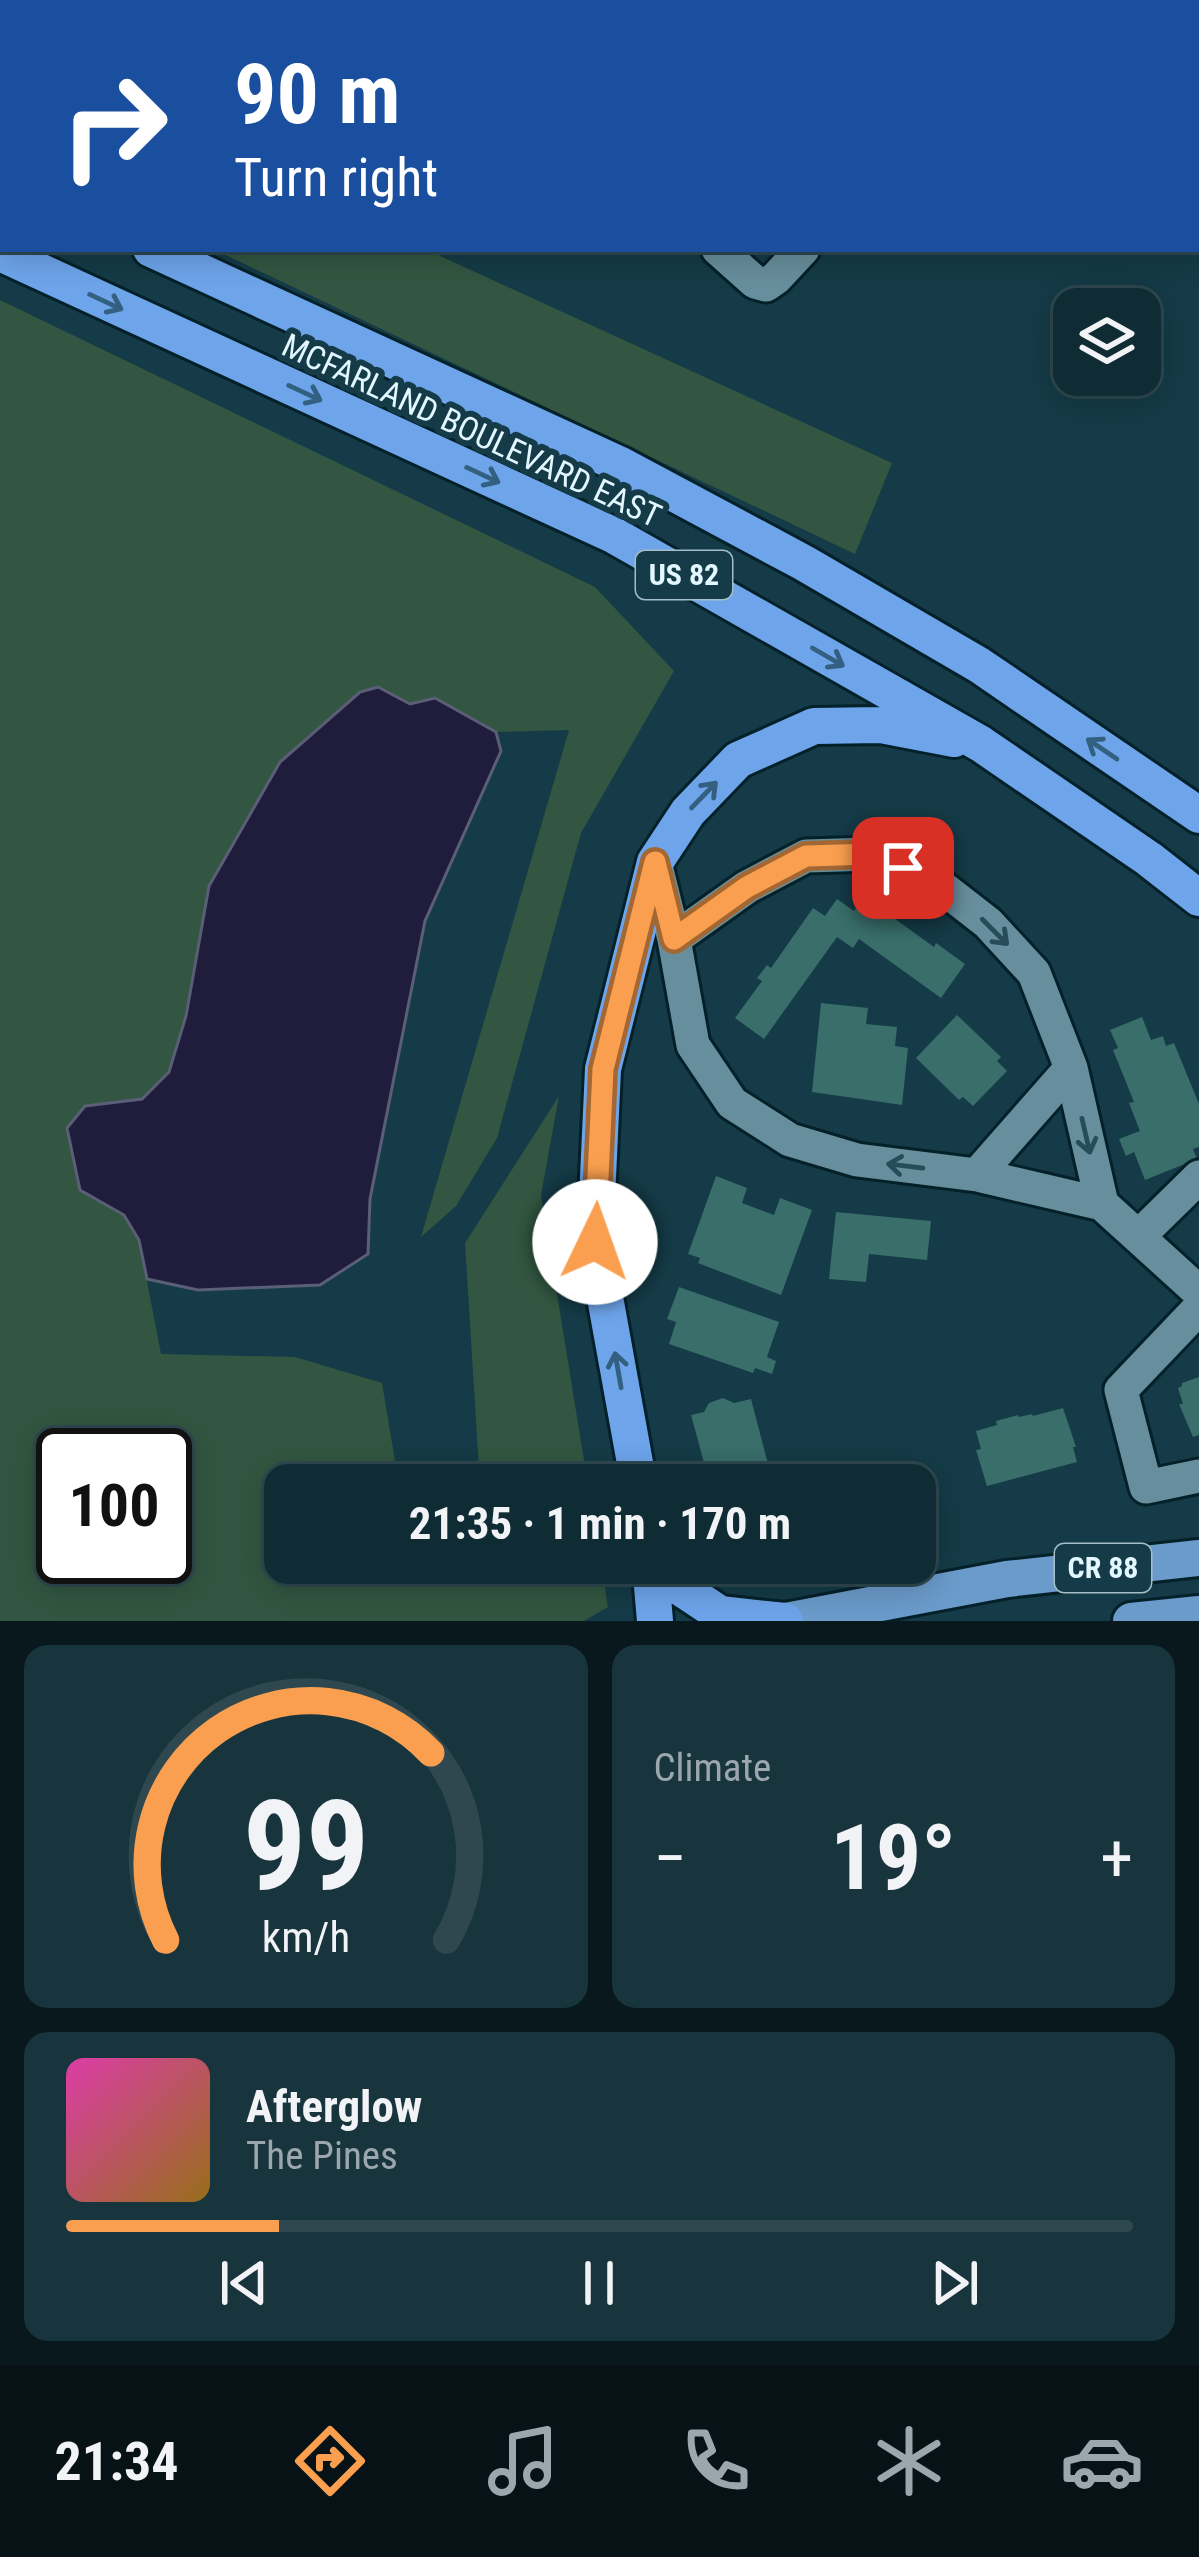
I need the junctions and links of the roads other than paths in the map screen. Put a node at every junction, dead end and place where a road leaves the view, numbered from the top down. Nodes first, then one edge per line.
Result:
1 (158, 252) edge
2 (721, 252) edge
3 (800, 252) edge
4 (0, 253) edge
5 (981, 744) junction
6 (1199, 815) edge
7 (655, 862) junction
8 (1199, 898) edge
9 (674, 939) junction
10 (1071, 1068) junction
11 (976, 1175) junction
12 (1199, 1177) edge
13 (1102, 1204) junction
14 (1139, 1236) junction
15 (1199, 1292) edge
16 (1199, 1308) edge
17 (635, 1464) edge
18 (1199, 1476) edge
19 (1199, 1558) edge
20 (652, 1584) edge
21 (675, 1584) edge
22 (1187, 1617) edge
23 (656, 1621) edge
24 (786, 1621) edge
25 (1131, 1621) edge

6 -> 1 highway, MCFARLAND BOULEVARD EAST / US 82
2 - 3 lane
4 -> 5 highway, MCFARLAND BOULEVARD EAST / US 82
7 -> 5 highway
5 - 8 highway, MCFARLAND BOULEVARD EAST / US 82
7 - 9 lane
17 -> 7 highway
9 -> 10 lane
11 -> 9 lane
10 - 11 lane
10 -> 13 lane
11 - 13 lane
12 - 14 lane
13 - 14 lane
14 - 15 lane
16 - 18 lane
19 - 24 main road, CR 88
20 - 23 highway
21 - 24 highway
22 - 25 main road, CR 88

